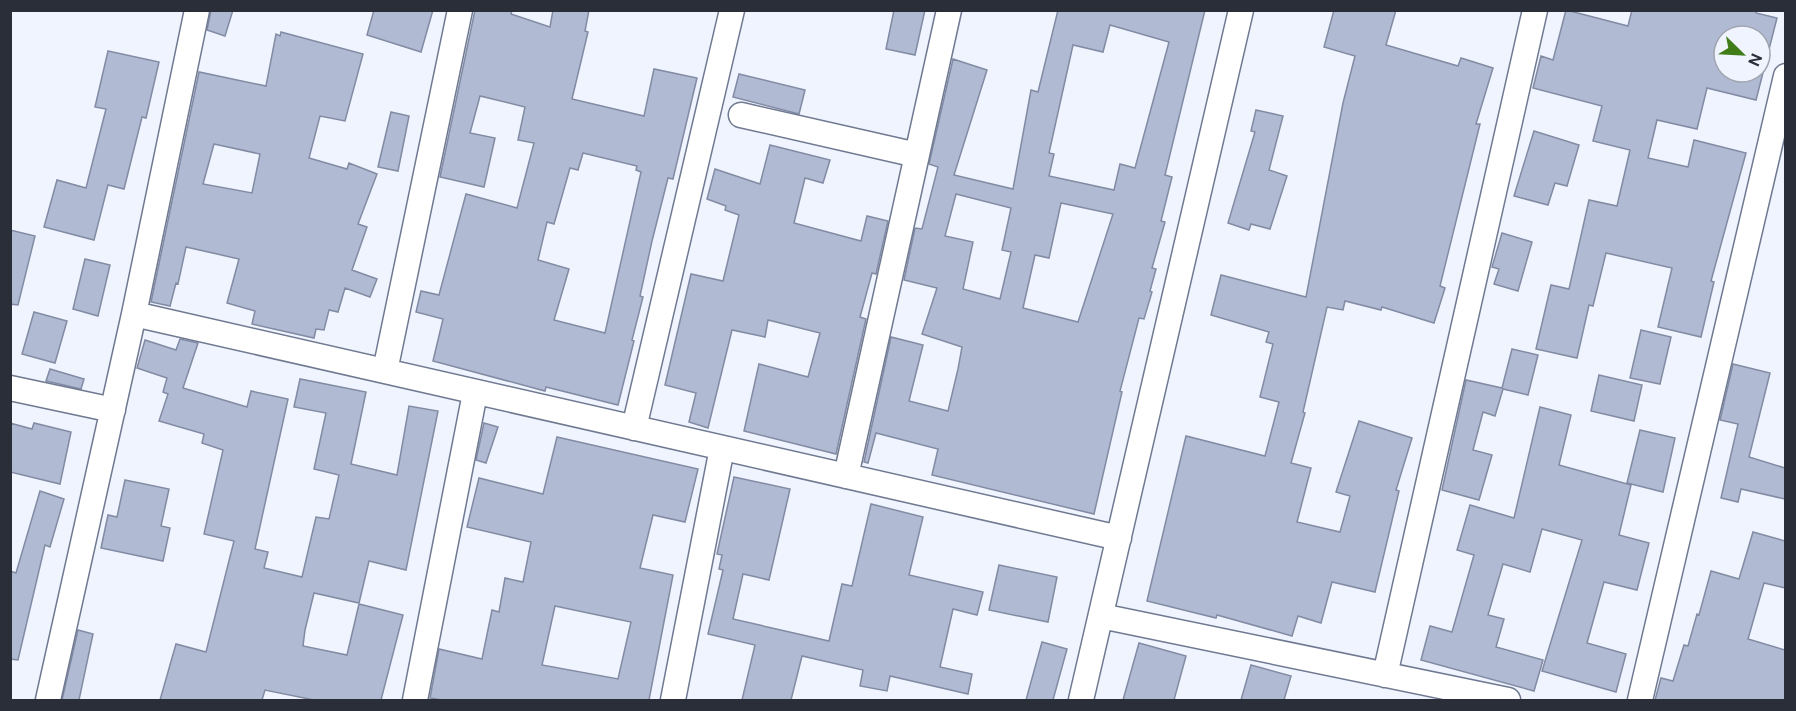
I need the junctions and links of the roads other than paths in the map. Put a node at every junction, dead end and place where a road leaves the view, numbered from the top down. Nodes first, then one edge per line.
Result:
1 (197, 10) edge
2 (460, 10) edge
3 (732, 10) edge
4 (949, 10) edge
5 (1241, 10) edge
6 (1535, 10) edge
7 (1785, 76) edge
8 (741, 115) dead end
9 (917, 155) junction
10 (134, 314) junction
11 (385, 371) junction
12 (10, 388) edge
13 (475, 393) junction
14 (113, 410) junction
15 (634, 428) junction
16 (722, 448) junction
17 (846, 476) junction
18 (1119, 538) junction
19 (1101, 616) junction
20 (1385, 675) junction
21 (1477, 697) edge
22 (48, 700) edge
23 (415, 700) edge
24 (673, 700) edge
25 (1081, 700) edge
26 (1508, 700) edge
27 (1640, 700) edge

1 - 10 street
2 - 11 street
3 - 15 street
4 - 9 street
5 - 18 street
6 - 20 street
7 - 27 street
8 - 9 street
9 - 17 street
10 - 11 street
10 - 14 street
11 - 13 street
12 - 14 street
13 - 15 street
13 - 23 street
14 - 22 street
15 - 16 street
16 - 17 street
16 - 24 street
17 - 18 street
18 - 19 street
19 - 20 street
19 - 25 street
20 - 21 street
21 - 26 street

